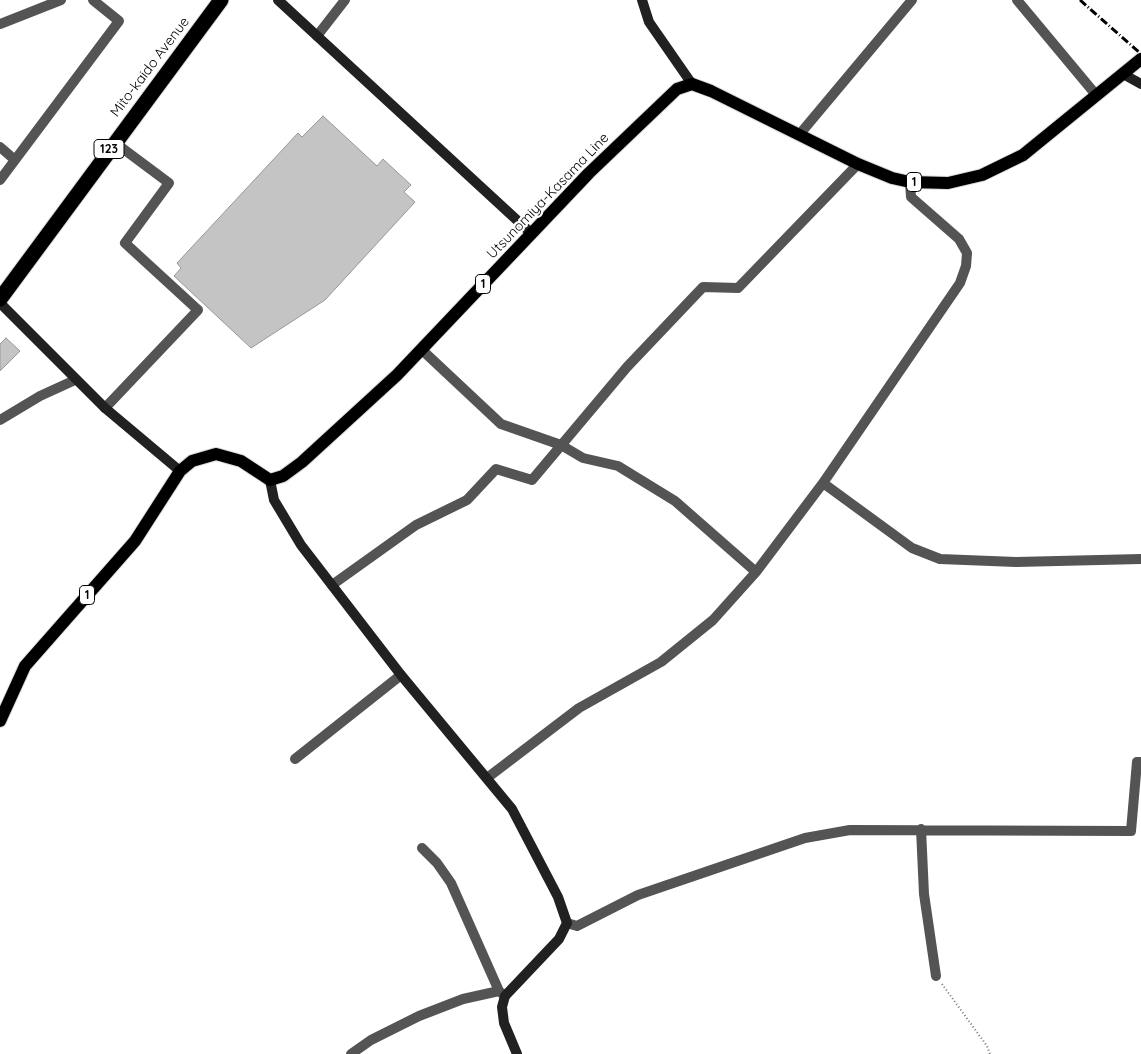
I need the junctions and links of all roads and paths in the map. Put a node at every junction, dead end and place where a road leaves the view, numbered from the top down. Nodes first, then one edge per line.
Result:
1 (61, 0) edge
2 (92, 0) edge
3 (220, 0) edge
4 (278, 0) edge
5 (345, 0) edge
6 (642, 0) edge
7 (912, 0) edge
8 (1017, 0) edge
9 (0, 24) edge
10 (317, 36) junction
11 (1141, 59) edge
12 (1123, 74) junction
13 (692, 84) junction
14 (1141, 84) edge
15 (1097, 96) junction
16 (800, 134) junction
17 (114, 142) junction
18 (0, 147) edge
19 (15, 160) junction
20 (858, 164) junction
21 (0, 180) edge
22 (910, 182) junction
23 (532, 234) junction
24 (0, 299) edge
25 (0, 304) edge
26 (421, 349) junction
27 (75, 380) junction
28 (105, 408) junction
29 (0, 420) edge
30 (561, 445) junction
31 (180, 470) junction
32 (270, 480) junction
33 (823, 483) junction
34 (1141, 559) edge
35 (756, 572) junction
36 (332, 584) junction
37 (401, 675) junction
38 (0, 721) edge
39 (295, 759) dead end
40 (1141, 762) edge
41 (487, 778) junction
42 (921, 829) junction
43 (422, 848) dead end
44 (567, 923) junction
45 (936, 976) joint
46 (502, 993) junction
47 (351, 1054) edge
48 (517, 1054) edge
49 (990, 1054) edge

1 - 9 street
2 - 19 street
3 - 17 highway, Mito-kaido Avenue / 123
4 - 10 street
5 - 10 street
6 - 13 street
7 - 16 street
8 - 15 street
10 - 23 street
11 - 12 main road, 1
12 - 14 street
12 - 15 main road, 1
13 - 16 main road, 1
13 - 23 main road, Utsunomiya-Kasama Line / 1
15 - 22 main road, 1
16 - 20 main road, 1
17 - 24 highway, Mito-kaido Avenue / 123
17 - 28 street
18 - 19 street
19 - 21 street
20 - 22 main road, 1
20 - 30 street
22 - 33 street
23 - 26 main road, Utsunomiya-Kasama Line / 1
25 - 27 street
26 - 30 street
26 - 32 main road, Utsunomiya-Kasama Line / 1
27 - 28 street
27 - 29 street
28 - 31 street
30 - 35 street
30 - 36 street
31 - 32 main road, 1
31 - 38 main road, 1
32 - 36 street
33 - 34 street
33 - 35 street
35 - 41 street
36 - 37 street
37 - 39 street
37 - 41 street
40 - 42 street
41 - 44 street
42 - 44 street
42 - 45 street
43 - 46 street
44 - 46 street
45 - 49 path
46 - 47 street
46 - 48 street

